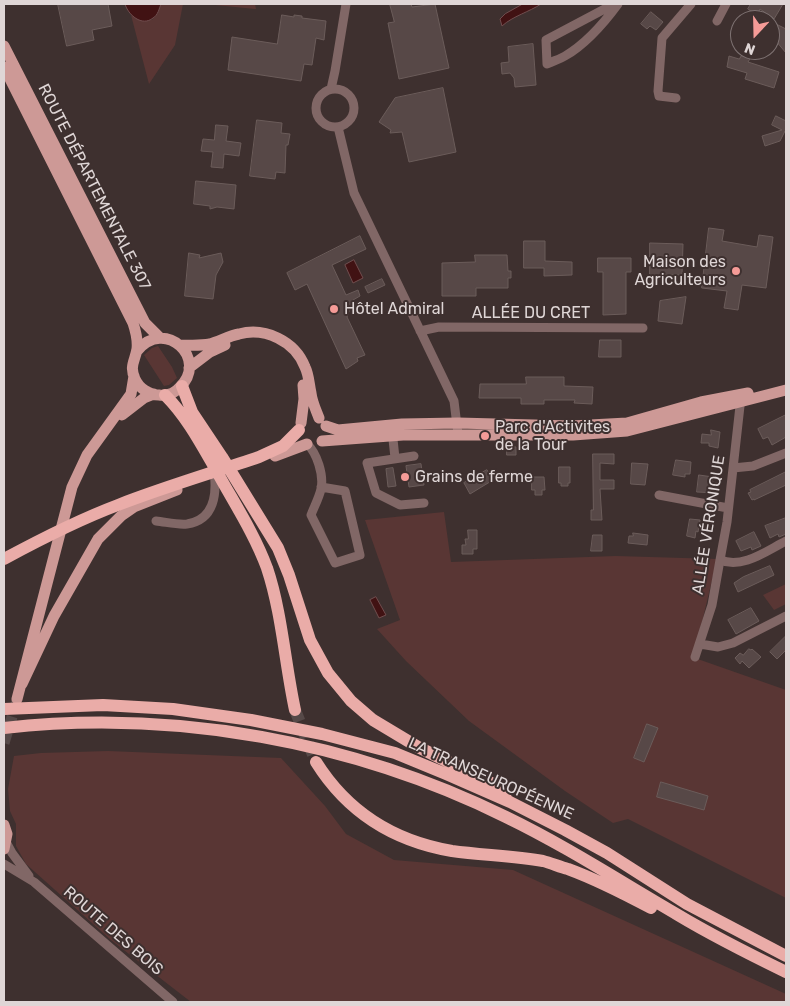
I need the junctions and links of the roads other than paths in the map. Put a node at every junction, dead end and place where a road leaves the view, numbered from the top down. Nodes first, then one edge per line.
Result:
1 (346, 4) edge
2 (614, 4) edge
3 (618, 4) edge
4 (691, 4) edge
5 (726, 4) edge
6 (717, 21) dead end
7 (4, 46) edge
8 (4, 67) edge
9 (331, 89) junction
10 (676, 98) dead end
11 (338, 127) junction
12 (643, 328) dead end
13 (420, 331) junction
14 (160, 338) junction
15 (179, 345) junction
16 (137, 351) junction
17 (189, 368) junction
18 (134, 376) junction
19 (786, 385) edge
20 (182, 386) junction
21 (786, 390) edge
22 (159, 395) junction
23 (741, 398) junction
24 (323, 422) junction
25 (300, 427) junction
26 (107, 428) junction
27 (458, 428) junction
28 (392, 430) junction
29 (316, 443) junction
30 (786, 453) edge
31 (414, 456) dead end
32 (395, 458) junction
33 (260, 459) junction
34 (213, 466) junction
35 (733, 468) junction
36 (191, 483) junction
37 (321, 487) junction
38 (658, 495) dead end
39 (424, 503) dead end
40 (728, 508) junction
41 (156, 521) dead end
42 (786, 541) edge
43 (4, 560) edge
44 (720, 560) junction
45 (786, 616) edge
46 (700, 644) junction
47 (695, 657) dead end
48 (22, 684) junction
49 (18, 699) tunnel mouth
50 (4, 709) edge
51 (295, 710) tunnel mouth
52 (4, 728) edge
53 (316, 762) tunnel mouth
54 (510, 802) junction
55 (4, 824) edge
56 (5, 846) edge
57 (4, 864) edge
58 (34, 882) junction
59 (680, 916) junction
60 (786, 956) edge
61 (786, 972) edge
62 (173, 1002) edge

1 - 9 street
2 - 3 street
4 - 10 street
5 - 6 street
7 - 14 main road, ROUTE DÉPARTEMENTALE 307
8 - 16 main road, ROUTE DÉPARTEMENTALE 307
9 - 11 street
9 - 11 street
11 - 13 street
12 - 13 street, ALLÉE DU CRET
13 - 27 street
14 - 15 main road
14 - 16 main road
15 - 17 main road
15 - 24 main road
16 - 18 main road
17 - 20 main road
17 - 25 main road
18 - 22 main road
18 - 26 main road
19 - 23 main road
20 - 22 main road
20 - 54 highway
21 - 23 main road
22 - 26 main road
22 - 34 highway
23 - 27 main road
23 - 35 street, ALLÉE VÉRONIQUE
24 - 25 main road
24 - 28 main road
24 - 29 main road
25 - 29 main road
25 - 33 highway
26 - 48 main road
27 - 28 main road
28 - 29 main road
28 - 32 street
29 - 33 main road
29 - 37 street
30 - 35 street
31 - 32 street
32 - 39 street
33 - 36 highway
34 - 41 street
34 - 51 highway
35 - 40 street, ALLÉE VÉRONIQUE
36 - 43 highway
36 - 48 main road
37 - 37 street
38 - 40 street
40 - 44 street, ALLÉE VÉRONIQUE
42 - 44 street
44 - 46 street, ALLÉE VÉRONIQUE
45 - 46 street
46 - 47 street, ALLÉE VÉRONIQUE
48 - 49 main road
50 - 54 highway, LA TRANSEUROPÉENNE
52 - 59 highway, LA TRANSEUROPÉENNE
53 - 59 highway
54 - 60 highway, LA TRANSEUROPÉENNE
55 - 56 main road
56 - 58 street, ROUTE DES BOIS
57 - 58 street, ROUTE DES BOIS
58 - 62 street, ROUTE DES BOIS
59 - 61 highway, LA TRANSEUROPÉENNE

